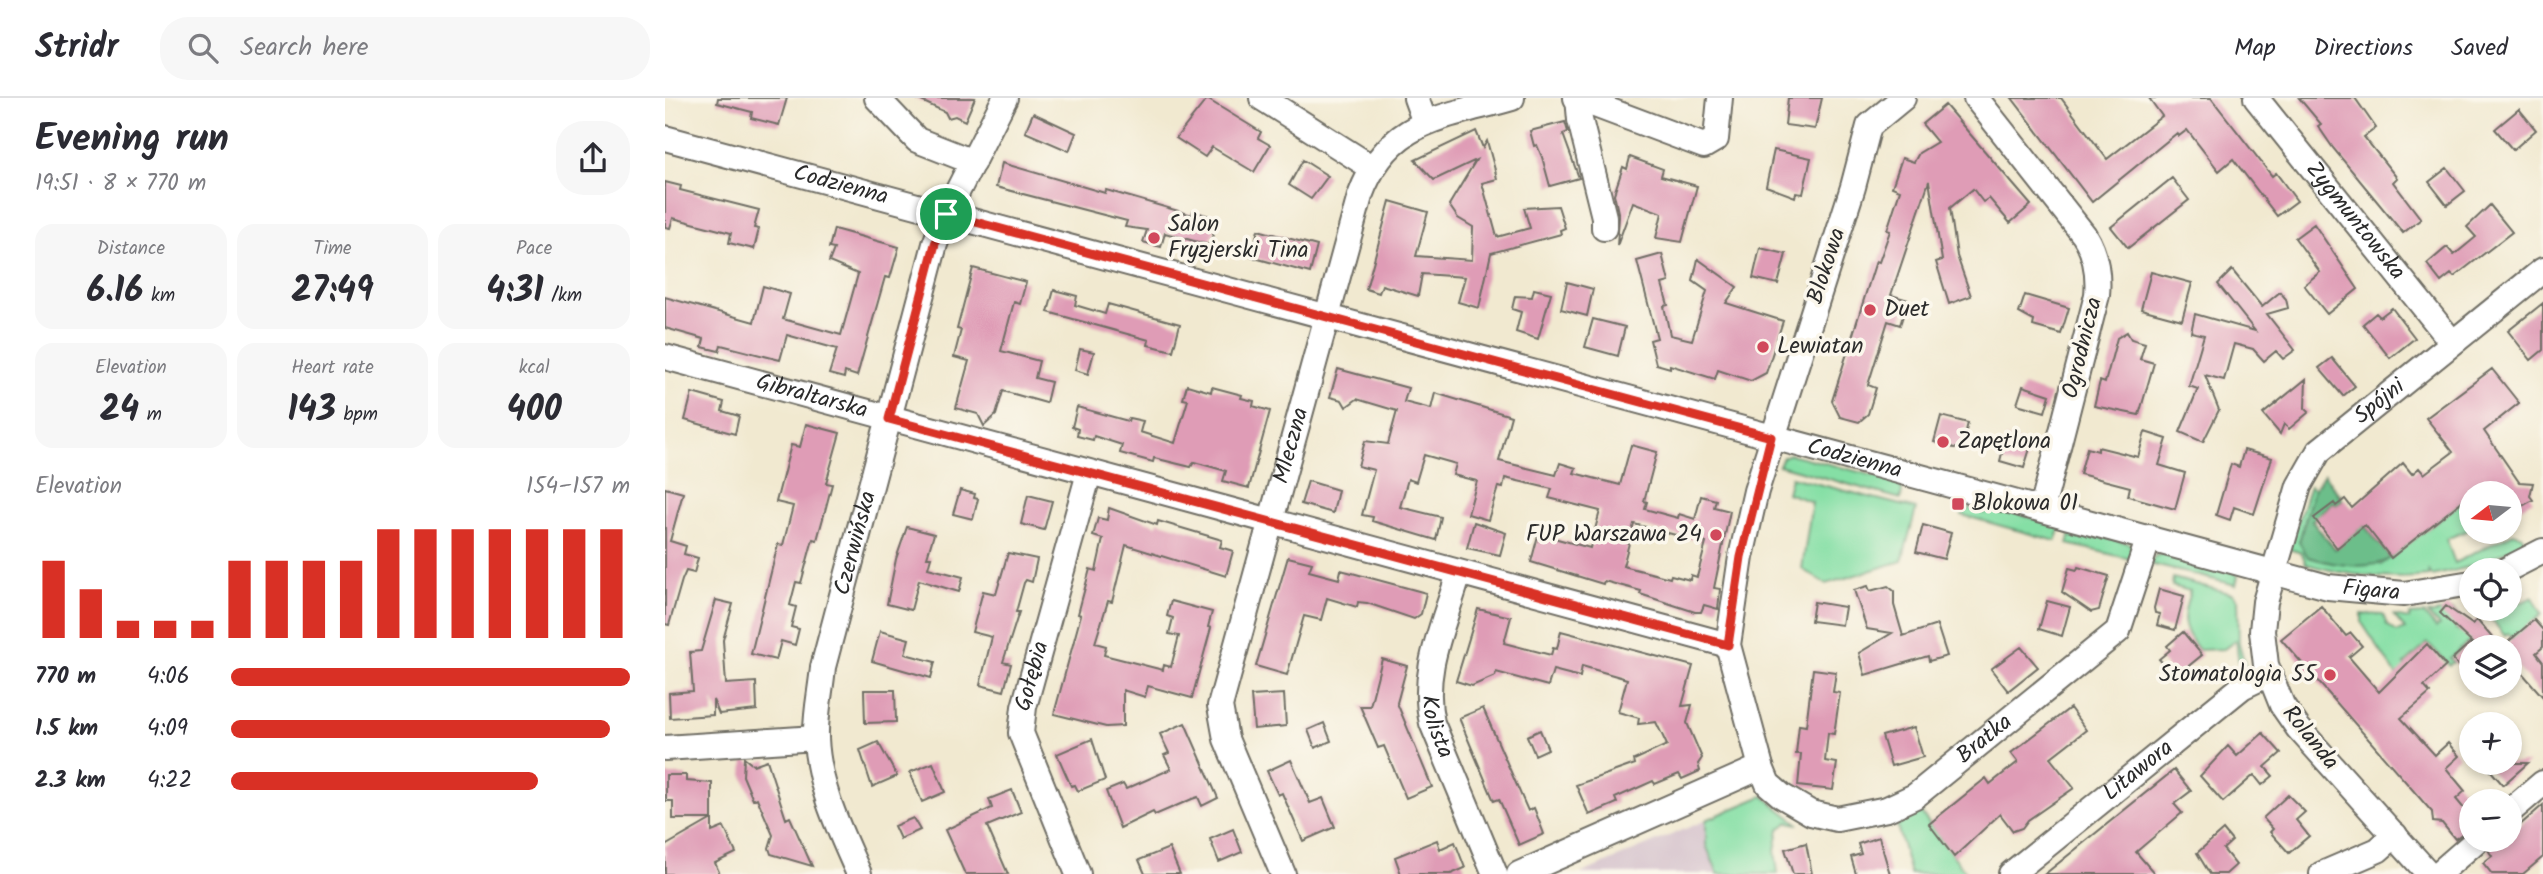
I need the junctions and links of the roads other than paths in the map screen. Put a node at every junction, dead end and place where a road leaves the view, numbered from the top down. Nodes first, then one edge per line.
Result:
1 (877, 98) edge
2 (1005, 98) edge
3 (1262, 98) edge
4 (1416, 98) edge
5 (1512, 98) edge
6 (1577, 98) edge
7 (1720, 98) edge
8 (1976, 98) edge
9 (2256, 98) edge
10 (1891, 102) edge
11 (1425, 123) junction
12 (665, 138) edge
13 (973, 162) junction
14 (1371, 167) junction
15 (946, 214) junction
16 (1604, 228) dead end
17 (2543, 270) edge
18 (1326, 317) junction
19 (2452, 342) junction
20 (666, 360) edge
21 (889, 419) junction
22 (1771, 437) junction
23 (1089, 473) junction
24 (2042, 509) junction
25 (1269, 521) junction
26 (2149, 537) junction
27 (2543, 551) edge
28 (2522, 562) edge
29 (2273, 572) junction
30 (1459, 573) junction
31 (2459, 586) edge
32 (1728, 645) junction
33 (2269, 674) junction
34 (816, 738) junction
35 (665, 747) edge
36 (1761, 767) junction
37 (2543, 783) edge
38 (2522, 801) edge
39 (2395, 835) junction
40 (2463, 852) edge
41 (859, 874) edge
42 (1079, 874) edge
43 (1283, 874) edge
44 (1495, 874) edge
45 (1519, 874) edge
46 (2011, 874) edge
47 (2322, 874) edge
48 (2429, 874) edge
49 (2438, 874) edge

1 - 13 street
2 - 13 street, Czerwińska
3 - 14 street
4 - 11 street
5 - 11 street, Mleczna
6 - 7 street
6 - 16 street
8 - 24 street, Ogrodnicza
9 - 19 street, Zygmuntowska
10 - 22 street, Blokowa
11 - 14 street, Mleczna
12 - 15 street, Codzienna
13 - 15 street, Czerwińska
14 - 18 street, Mleczna
15 - 18 street, Codzienna
15 - 21 street, Czerwińska
17 - 19 street, Spójni
18 - 22 street, Codzienna
18 - 25 street, Mleczna
19 - 29 street, Spójni
20 - 21 street, Gibraltarska
21 - 23 street, Gibraltarska
21 - 34 street, Czerwińska
22 - 24 street, Codzienna
22 - 32 street, Blokowa
23 - 25 street, Gibraltarska
23 - 42 street, Gołębia
24 - 26 street, Codzienna
25 - 30 street, Gibraltarska
25 - 43 street, Mleczna
26 - 29 street, Codzienna
26 - 36 street, Bratka
27 - 28 street
29 - 31 street, Figara
29 - 33 street, Rolanda
30 - 32 street, Gibraltarska
30 - 44 street, Kolista
32 - 36 street, Blokowa
33 - 39 street, Rolanda
33 - 46 street, Litawora
34 - 35 street
34 - 41 street, Czerwińska
36 - 45 street
37 - 38 street
39 - 47 street
39 - 48 street, Rolanda
40 - 49 street

